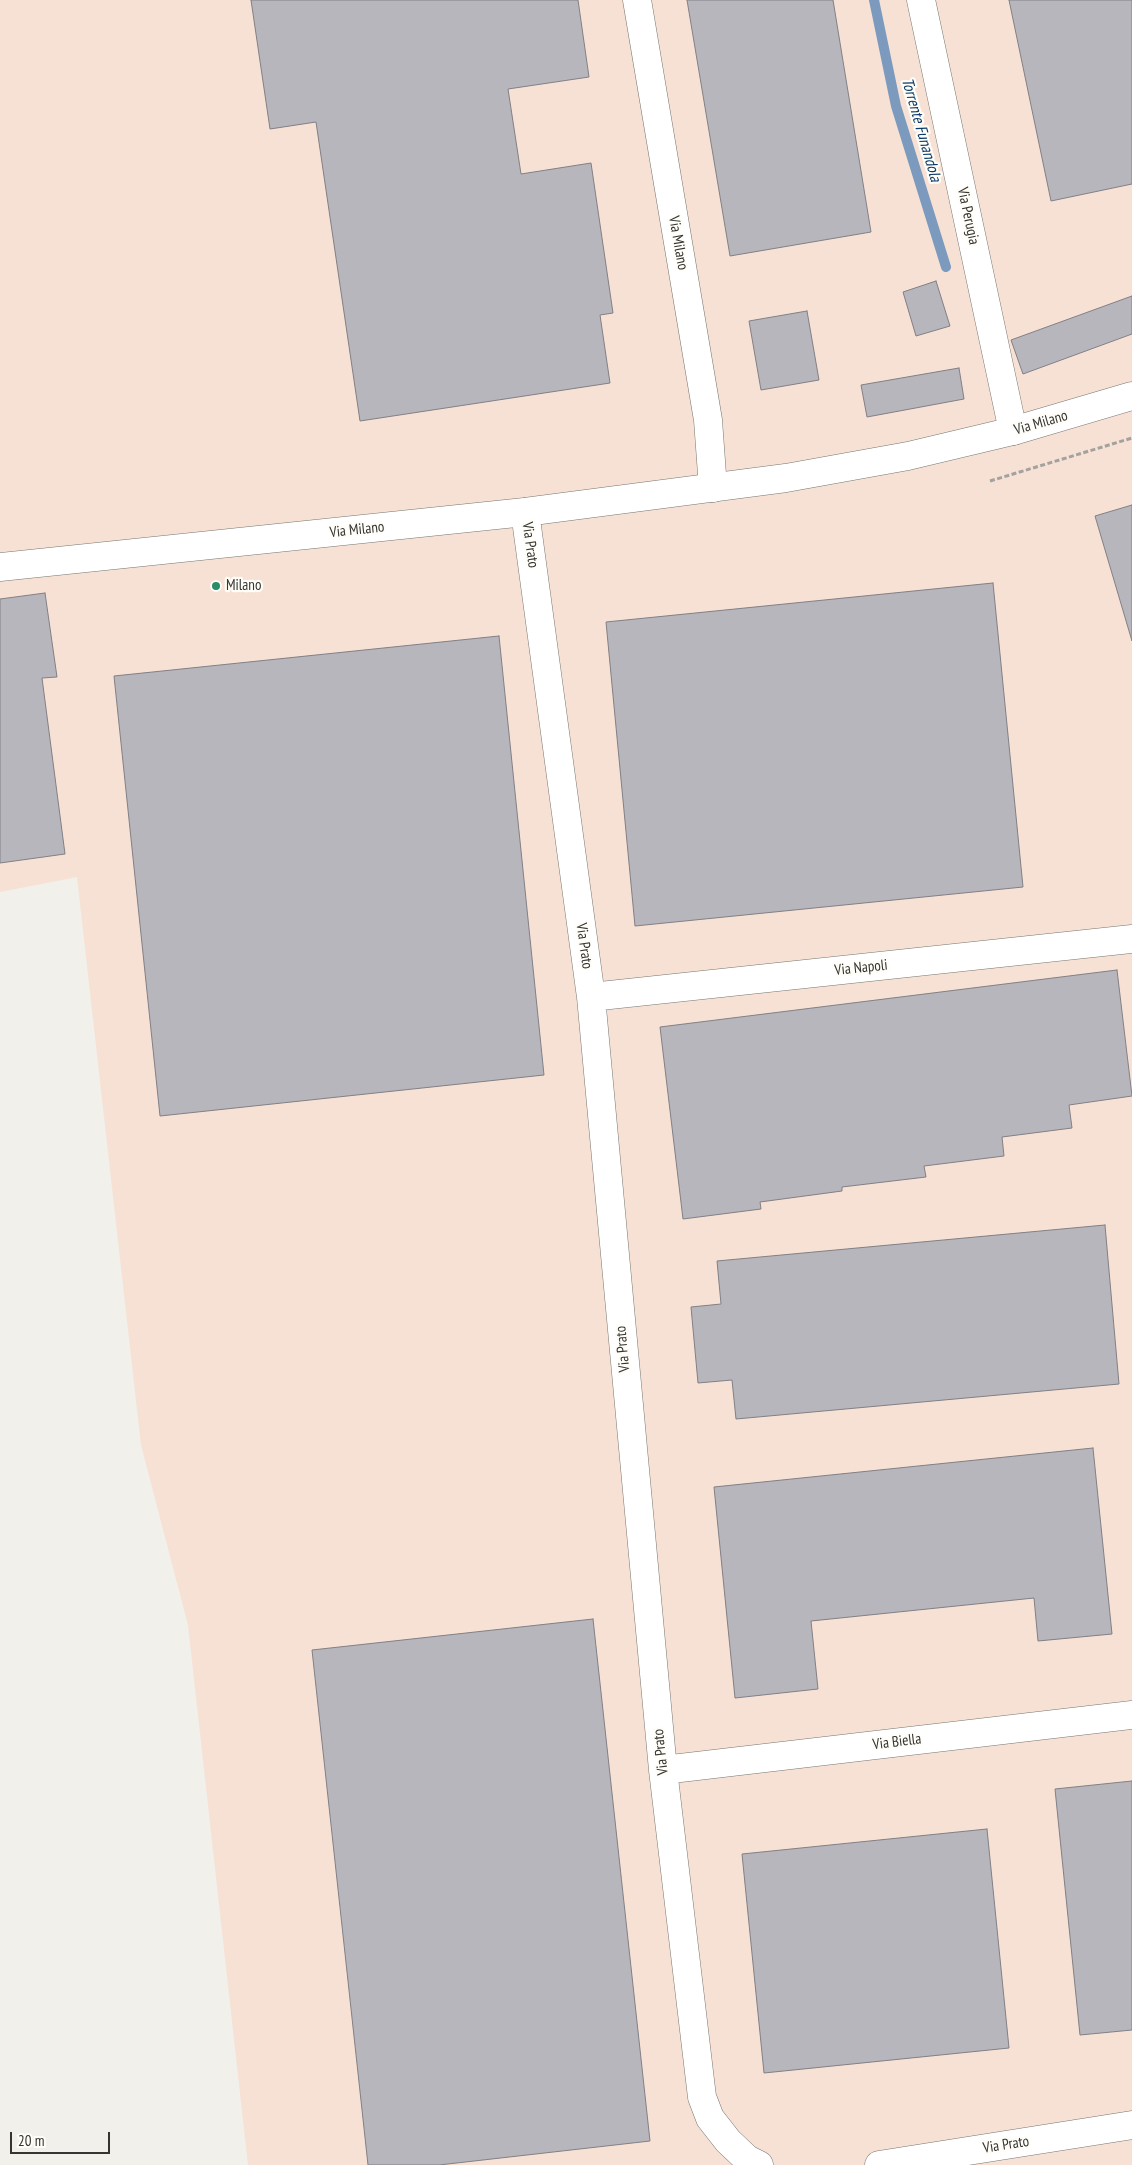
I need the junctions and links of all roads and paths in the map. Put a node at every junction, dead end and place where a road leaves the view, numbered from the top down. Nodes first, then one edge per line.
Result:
1 (637, 0) edge
2 (921, 0) edge
3 (1132, 396) edge
4 (1014, 431) junction
5 (1132, 438) edge
6 (990, 481) dead end
7 (713, 488) junction
8 (525, 512) junction
9 (0, 568) edge
10 (1132, 939) edge
11 (591, 997) junction
12 (1132, 1715) edge
13 (663, 1770) junction
14 (1132, 2125) edge
15 (759, 2165) edge
16 (879, 2165) edge

1 - 7 street, Via Milano
2 - 4 street, Via Perugia
3 - 4 street, Via Milano
4 - 7 street, Via Milano
5 - 6 path
7 - 8 street, Via Milano
8 - 9 street, Via Milano
8 - 11 street, Via Prato
10 - 11 street, Via Napoli
11 - 13 street, Via Prato
12 - 13 street, Via Biella
13 - 15 street, Via Prato
14 - 16 street, Via Prato

